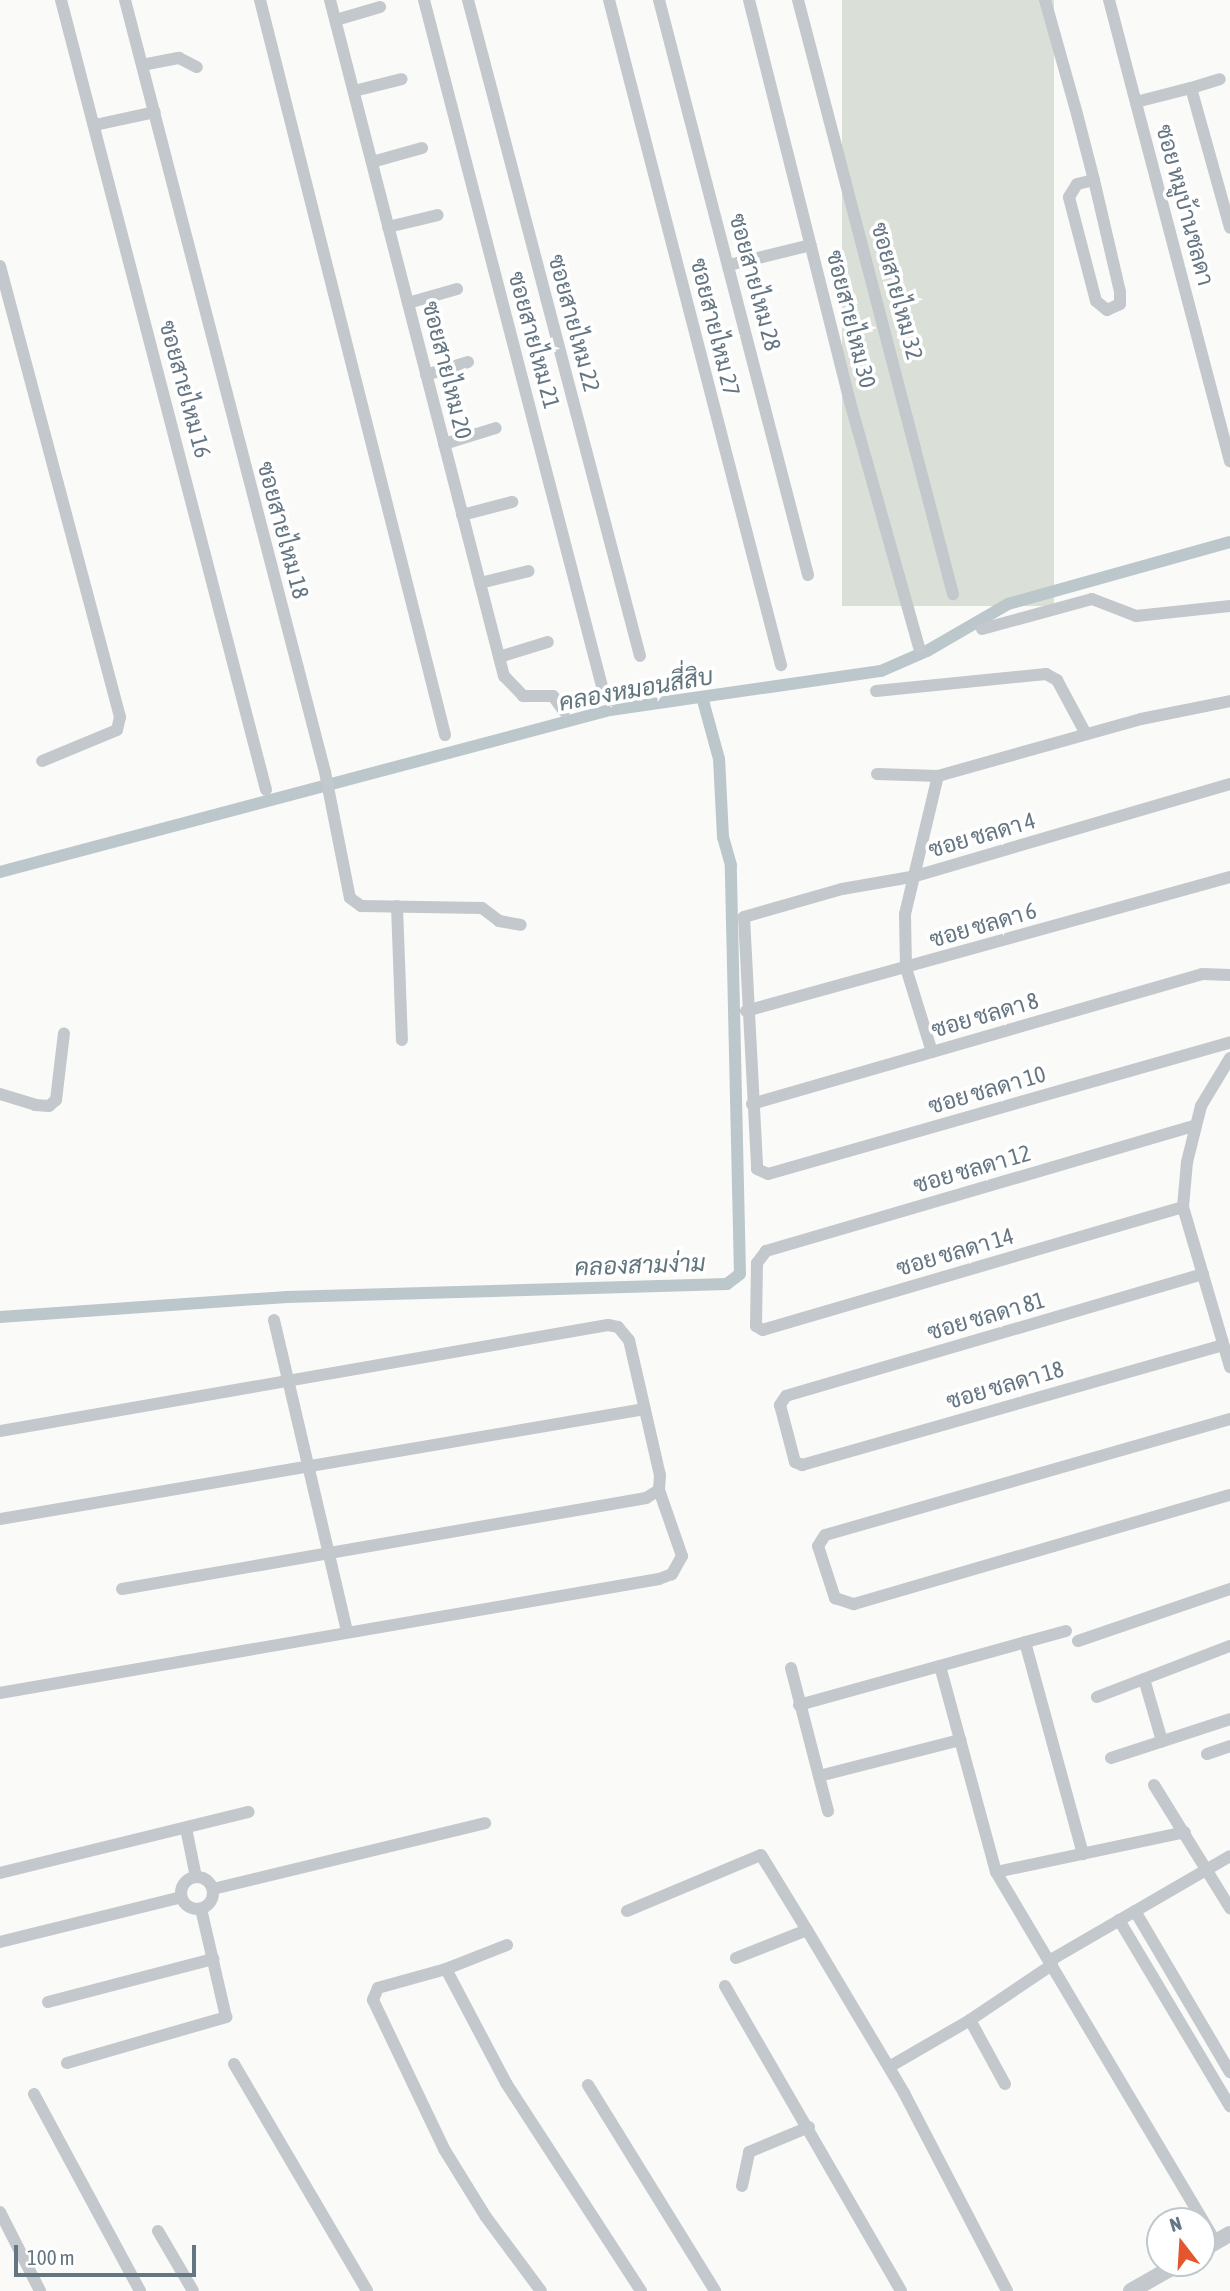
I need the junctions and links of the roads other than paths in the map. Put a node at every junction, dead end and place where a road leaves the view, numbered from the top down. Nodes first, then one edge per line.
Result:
1 (61, 0) edge
2 (125, 0) edge
3 (260, 0) edge
4 (330, 0) edge
5 (424, 0) edge
6 (468, 0) edge
7 (609, 0) edge
8 (659, 0) edge
9 (749, 0) edge
10 (798, 0) edge
11 (1045, 0) edge
12 (1109, 0) edge
13 (380, 7) dead end
14 (335, 20) junction
15 (142, 65) junction
16 (197, 67) dead end
17 (402, 79) dead end
18 (1220, 79) dead end
19 (1191, 88) junction
20 (354, 91) junction
21 (1136, 102) junction
22 (155, 112) junction
23 (94, 125) junction
24 (422, 148) dead end
25 (372, 162) junction
26 (1094, 180) junction
27 (438, 215) dead end
28 (388, 227) junction
29 (1230, 228) edge
30 (811, 245) junction
31 (729, 265) junction
32 (0, 266) edge
33 (457, 289) dead end
34 (408, 303) junction
35 (468, 362) dead end
36 (426, 374) junction
37 (496, 428) dead end
38 (444, 444) junction
39 (1230, 461) edge
40 (512, 502) dead end
41 (462, 515) junction
42 (529, 571) dead end
43 (808, 575) dead end
44 (480, 583) junction
45 (953, 594) dead end
46 (1230, 606) edge
47 (982, 629) dead end
48 (548, 642) dead end
49 (919, 647) dead end
50 (640, 656) dead end
51 (499, 657) junction
52 (781, 665) dead end
53 (603, 690) dead end
54 (876, 691) dead end
55 (1230, 701) edge
56 (564, 711) dead end
57 (1086, 734) junction
58 (445, 735) dead end
59 (42, 761) dead end
60 (877, 774) dead end
61 (938, 776) junction
62 (1230, 784) edge
63 (266, 790) dead end
64 (911, 877) junction
65 (1230, 877) edge
66 (397, 906) junction
67 (521, 925) dead end
68 (906, 968) junction
69 (1230, 975) edge
70 (746, 1011) junction
71 (64, 1033) dead end
72 (402, 1040) dead end
73 (1230, 1042) edge
74 (932, 1052) junction
75 (1230, 1058) edge
76 (0, 1094) edge
77 (752, 1104) junction
78 (1196, 1125) junction
79 (1184, 1207) junction
80 (1203, 1274) junction
81 (754, 1308) joint
82 (274, 1320) dead end
83 (1223, 1345) junction
84 (1230, 1367) edge
85 (289, 1380) junction
86 (645, 1409) junction
87 (1230, 1419) edge
88 (0, 1431) edge
89 (798, 1465) joint
90 (310, 1467) junction
91 (659, 1490) junction
92 (1230, 1495) edge
93 (0, 1519) edge
94 (331, 1556) junction
95 (122, 1589) dead end
96 (1230, 1589) edge
97 (346, 1631) junction
98 (1066, 1631) dead end
99 (1078, 1641) dead end
100 (1025, 1642) junction
101 (1230, 1646) edge
102 (940, 1666) junction
103 (791, 1668) dead end
104 (1144, 1679) junction
105 (0, 1693) edge
106 (1097, 1697) dead end
107 (799, 1705) junction
108 (1230, 1719) edge
109 (960, 1740) junction
110 (1162, 1741) junction
111 (1230, 1746) edge
112 (1207, 1754) dead end
113 (1111, 1758) dead end
114 (819, 1776) junction
115 (1154, 1785) dead end
116 (249, 1811) dead end
117 (828, 1811) dead end
118 (485, 1823) dead end
119 (186, 1828) junction
120 (1185, 1832) junction
121 (1083, 1854) junction
122 (1230, 1856) edge
123 (1207, 1869) junction
124 (996, 1872) junction
125 (0, 1873) edge
126 (196, 1877) junction
127 (213, 1889) junction
128 (182, 1897) junction
129 (1230, 1908) edge
130 (201, 1909) junction
131 (627, 1911) dead end
132 (1135, 1911) junction
133 (1119, 1920) junction
134 (807, 1930) junction
135 (0, 1942) edge
136 (506, 1945) dead end
137 (736, 1958) dead end
138 (213, 1959) junction
139 (1051, 1963) junction
140 (446, 1969) junction
141 (725, 1986) dead end
142 (48, 2003) dead end
143 (970, 2020) junction
144 (1215, 2046) junction
145 (1200, 2055) junction
146 (67, 2063) dead end
147 (234, 2064) dead end
148 (888, 2067) junction
149 (1230, 2072) edge
150 (1005, 2084) dead end
151 (588, 2085) dead end
152 (34, 2094) dead end
153 (1230, 2106) edge
154 (809, 2127) junction
155 (742, 2186) dead end
156 (1195, 2207) edge
157 (0, 2212) edge
158 (158, 2231) dead end
159 (1156, 2277) edge
160 (40, 2291) edge
161 (141, 2291) edge
162 (193, 2291) edge
163 (367, 2291) edge
164 (541, 2291) edge
165 (641, 2291) edge
166 (715, 2291) edge
167 (901, 2291) edge
168 (1007, 2291) edge
169 (1131, 2291) edge

1 - 23 street, ซอยสายไหม 16
2 - 15 street, ซอยสายไหม 18
3 - 58 street
4 - 14 street, ซอยสายไหม 20
5 - 53 street, ซอยสายไหม 21
6 - 50 street, ซอยสายไหม 22
7 - 52 street, ซอยสายไหม 27
8 - 31 street, ซอยสายไหม 28
9 - 30 street, ซอยสายไหม 30
10 - 45 street, ซอยสายไหม 32
11 - 26 street
12 - 21 street, ซอย หมูบ้านชลดา
13 - 14 street
14 - 20 street, ซอยสายไหม 20
15 - 16 street
15 - 22 street, ซอยสายไหม 18
17 - 20 street
18 - 19 street
19 - 21 street
19 - 29 street
20 - 25 street, ซอยสายไหม 20
21 - 39 street, ซอย หมูบ้านชลดา
22 - 23 street
22 - 66 street, ซอยสายไหม 18
23 - 63 street, ซอยสายไหม 16
24 - 25 street
25 - 28 street, ซอยสายไหม 20
26 - 26 street
27 - 28 street
28 - 34 street, ซอยสายไหม 20
30 - 31 street
30 - 49 street, ซอยสายไหม 30
31 - 43 street, ซอยสายไหม 28
32 - 59 street
33 - 34 street
34 - 36 street, ซอยสายไหม 20
35 - 36 street
36 - 38 street, ซอยสายไหม 20
37 - 38 street
38 - 41 street, ซอยสายไหม 20
40 - 41 street
41 - 44 street, ซอยสายไหม 20
42 - 44 street
44 - 51 street, ซอยสายไหม 20
46 - 47 street
48 - 51 street
51 - 56 street, ซอยสายไหม 20
54 - 57 street
55 - 57 street
57 - 61 street
60 - 61 street
61 - 64 street
62 - 64 street, ซอย ชลดา 4
64 - 68 street
64 - 70 street, ซอย ชลดา 4
65 - 68 street, ซอย ชลดา 6
66 - 67 street, ซอยสายไหม 18
66 - 72 street
68 - 70 street, ซอย ชลดา 6
68 - 74 street
69 - 74 street, ซอย ชลดา 8
70 - 77 street
71 - 76 street
73 - 77 street, ซอย ชลดา 10
74 - 77 street, ซอย ชลดา 8
75 - 78 street
78 - 79 street
78 - 81 street, ซอย ชลดา 12
79 - 80 street
79 - 81 street, ซอย ชลดา 14
80 - 83 street
80 - 89 street, ซอย ชลดา 81
82 - 85 street
83 - 84 street
83 - 89 street, ซอย ชลดา 18
85 - 86 street
85 - 88 street
85 - 90 street
86 - 90 street
86 - 91 street
87 - 92 street
90 - 93 street
90 - 94 street
91 - 94 street
91 - 97 street
94 - 95 street
94 - 97 street
96 - 99 street
97 - 105 street
98 - 100 street
100 - 102 street
100 - 121 street
101 - 104 street
102 - 107 street
102 - 109 street
103 - 107 street
104 - 106 street
104 - 110 street
107 - 114 street
108 - 110 street
109 - 114 street
109 - 124 street
110 - 113 street
111 - 112 street
114 - 117 street
115 - 120 street
116 - 119 street
118 - 127 street
119 - 125 street
119 - 126 street
120 - 121 street
120 - 123 street
121 - 124 street
122 - 123 street
123 - 129 street
123 - 132 street
124 - 139 street
126 - 127 street
126 - 128 street
127 - 130 street
128 - 130 street
128 - 135 street
130 - 138 street
131 - 134 street
132 - 133 street
132 - 144 street
133 - 139 street
133 - 145 street
134 - 137 street
134 - 148 street
136 - 140 street
138 - 142 street
138 - 146 street
139 - 143 street
139 - 156 street
140 - 164 street
140 - 165 street
141 - 154 street
143 - 148 street
143 - 150 street
144 - 145 street
144 - 149 street
145 - 153 street
147 - 163 street
148 - 168 street
151 - 166 street
152 - 161 street
154 - 155 street
154 - 167 street
157 - 160 street
158 - 162 street
159 - 169 street

